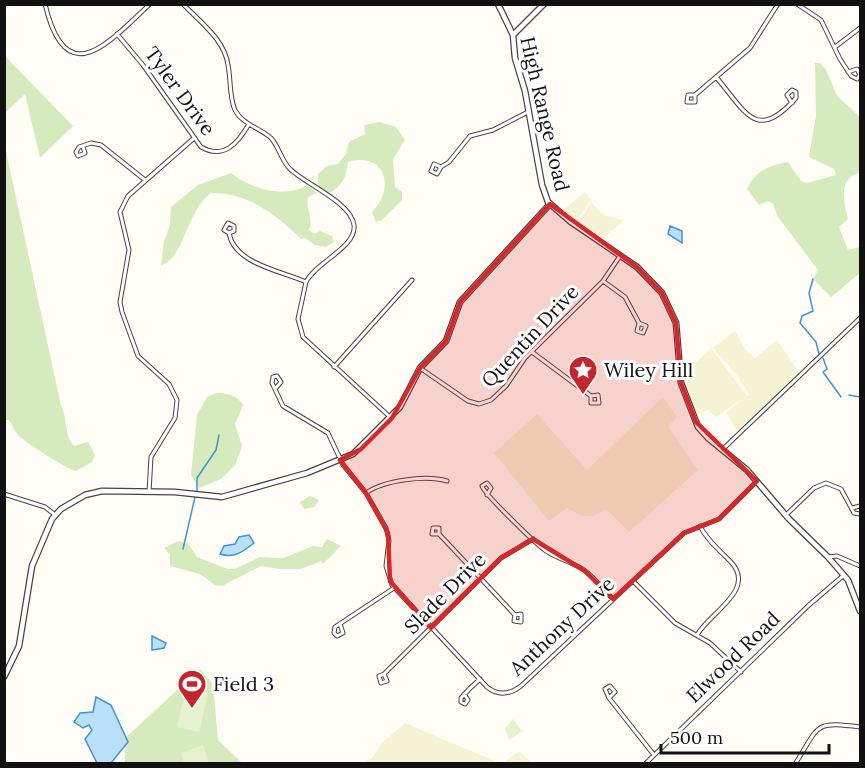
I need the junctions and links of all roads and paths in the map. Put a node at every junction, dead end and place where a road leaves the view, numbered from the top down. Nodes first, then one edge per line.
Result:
1 (45, 4) edge
2 (150, 4) edge
3 (183, 4) edge
4 (498, 4) edge
5 (544, 4) edge
6 (778, 4) edge
7 (796, 4) edge
8 (861, 28) edge
9 (117, 34) junction
10 (513, 35) junction
11 (835, 47) junction
12 (848, 72) dead end
13 (716, 77) junction
14 (695, 95) dead end
15 (792, 103) dead end
16 (528, 112) junction
17 (249, 124) junction
18 (193, 140) junction
19 (83, 147) dead end
20 (441, 167) dead end
21 (145, 180) junction
22 (550, 204) junction
23 (230, 233) dead end
24 (620, 256) junction
25 (412, 280) dead end
26 (603, 281) junction
27 (306, 282) junction
28 (861, 318) edge
29 (639, 323) dead end
30 (531, 352) junction
31 (334, 367) junction
32 (420, 368) junction
33 (274, 388) dead end
34 (591, 396) dead end
35 (392, 418) junction
36 (723, 449) junction
37 (340, 460) junction
38 (447, 481) dead end
39 (757, 481) junction
40 (149, 492) junction
41 (366, 493) junction
42 (4, 494) edge
43 (487, 495) dead end
44 (861, 506) edge
45 (852, 508) junction
46 (54, 514) junction
47 (861, 514) edge
48 (786, 515) junction
49 (700, 525) junction
50 (439, 534) dead end
51 (532, 539) junction
52 (828, 557) junction
53 (861, 566) edge
54 (844, 575) junction
55 (481, 578) junction
56 (632, 581) junction
57 (394, 588) junction
58 (613, 599) junction
59 (861, 611) edge
60 (515, 615) dead end
61 (340, 624) dead end
62 (431, 628) junction
63 (697, 635) junction
64 (741, 672) junction
65 (384, 674) dead end
66 (4, 677) edge
67 (480, 679) junction
68 (464, 694) dead end
69 (609, 698) dead end
70 (861, 727) edge
71 (654, 755) junction
72 (645, 764) edge
73 (795, 764) edge

1 - 9 street
2 - 9 street
3 - 17 street
4 - 10 street, High Range Road
5 - 10 street
6 - 13 street
7 - 11 street
8 - 11 street
9 - 18 street, Tyler Drive
10 - 16 street, High Range Road
11 - 12 street
13 - 14 street
13 - 15 street
16 - 20 street
16 - 22 street, High Range Road
17 - 18 street, Tyler Drive
17 - 27 street
18 - 21 street
19 - 21 street
21 - 40 street
22 - 24 street, High Range Road
22 - 32 street
23 - 27 street
24 - 26 street, Quentin Drive
24 - 36 street, High Range Road
25 - 31 street
26 - 29 street
26 - 30 street, Quentin Drive
27 - 31 street
28 - 36 street
30 - 32 street, Quentin Drive
30 - 34 street
31 - 35 street
32 - 35 street
33 - 37 street, Anthony Drive
35 - 37 street
36 - 39 street, High Range Road
37 - 40 street
37 - 41 street, Anthony Drive
38 - 41 street
39 - 48 street, High Range Road
39 - 49 street, Anthony Drive
40 - 46 street
41 - 57 street, Anthony Drive
42 - 46 street
43 - 51 street
44 - 45 street
45 - 47 street
45 - 48 street
46 - 66 street
48 - 52 street, High Range Road
49 - 56 street, Anthony Drive
49 - 63 street
50 - 55 street
51 - 55 street, Slade Drive
51 - 58 street
52 - 53 street
52 - 54 street, High Range Road
54 - 59 street, High Range Road
54 - 64 street, Elwood Road
55 - 60 street
55 - 62 street, Slade Drive
56 - 58 street, Anthony Drive
56 - 63 street
57 - 61 street
57 - 62 street, Anthony Drive
58 - 67 street, Anthony Drive
62 - 65 street, Slade Drive
62 - 67 street, Anthony Drive
63 - 64 street
64 - 71 street, Elwood Road
67 - 68 street
69 - 71 street
70 - 73 street
71 - 72 street, Elwood Road

